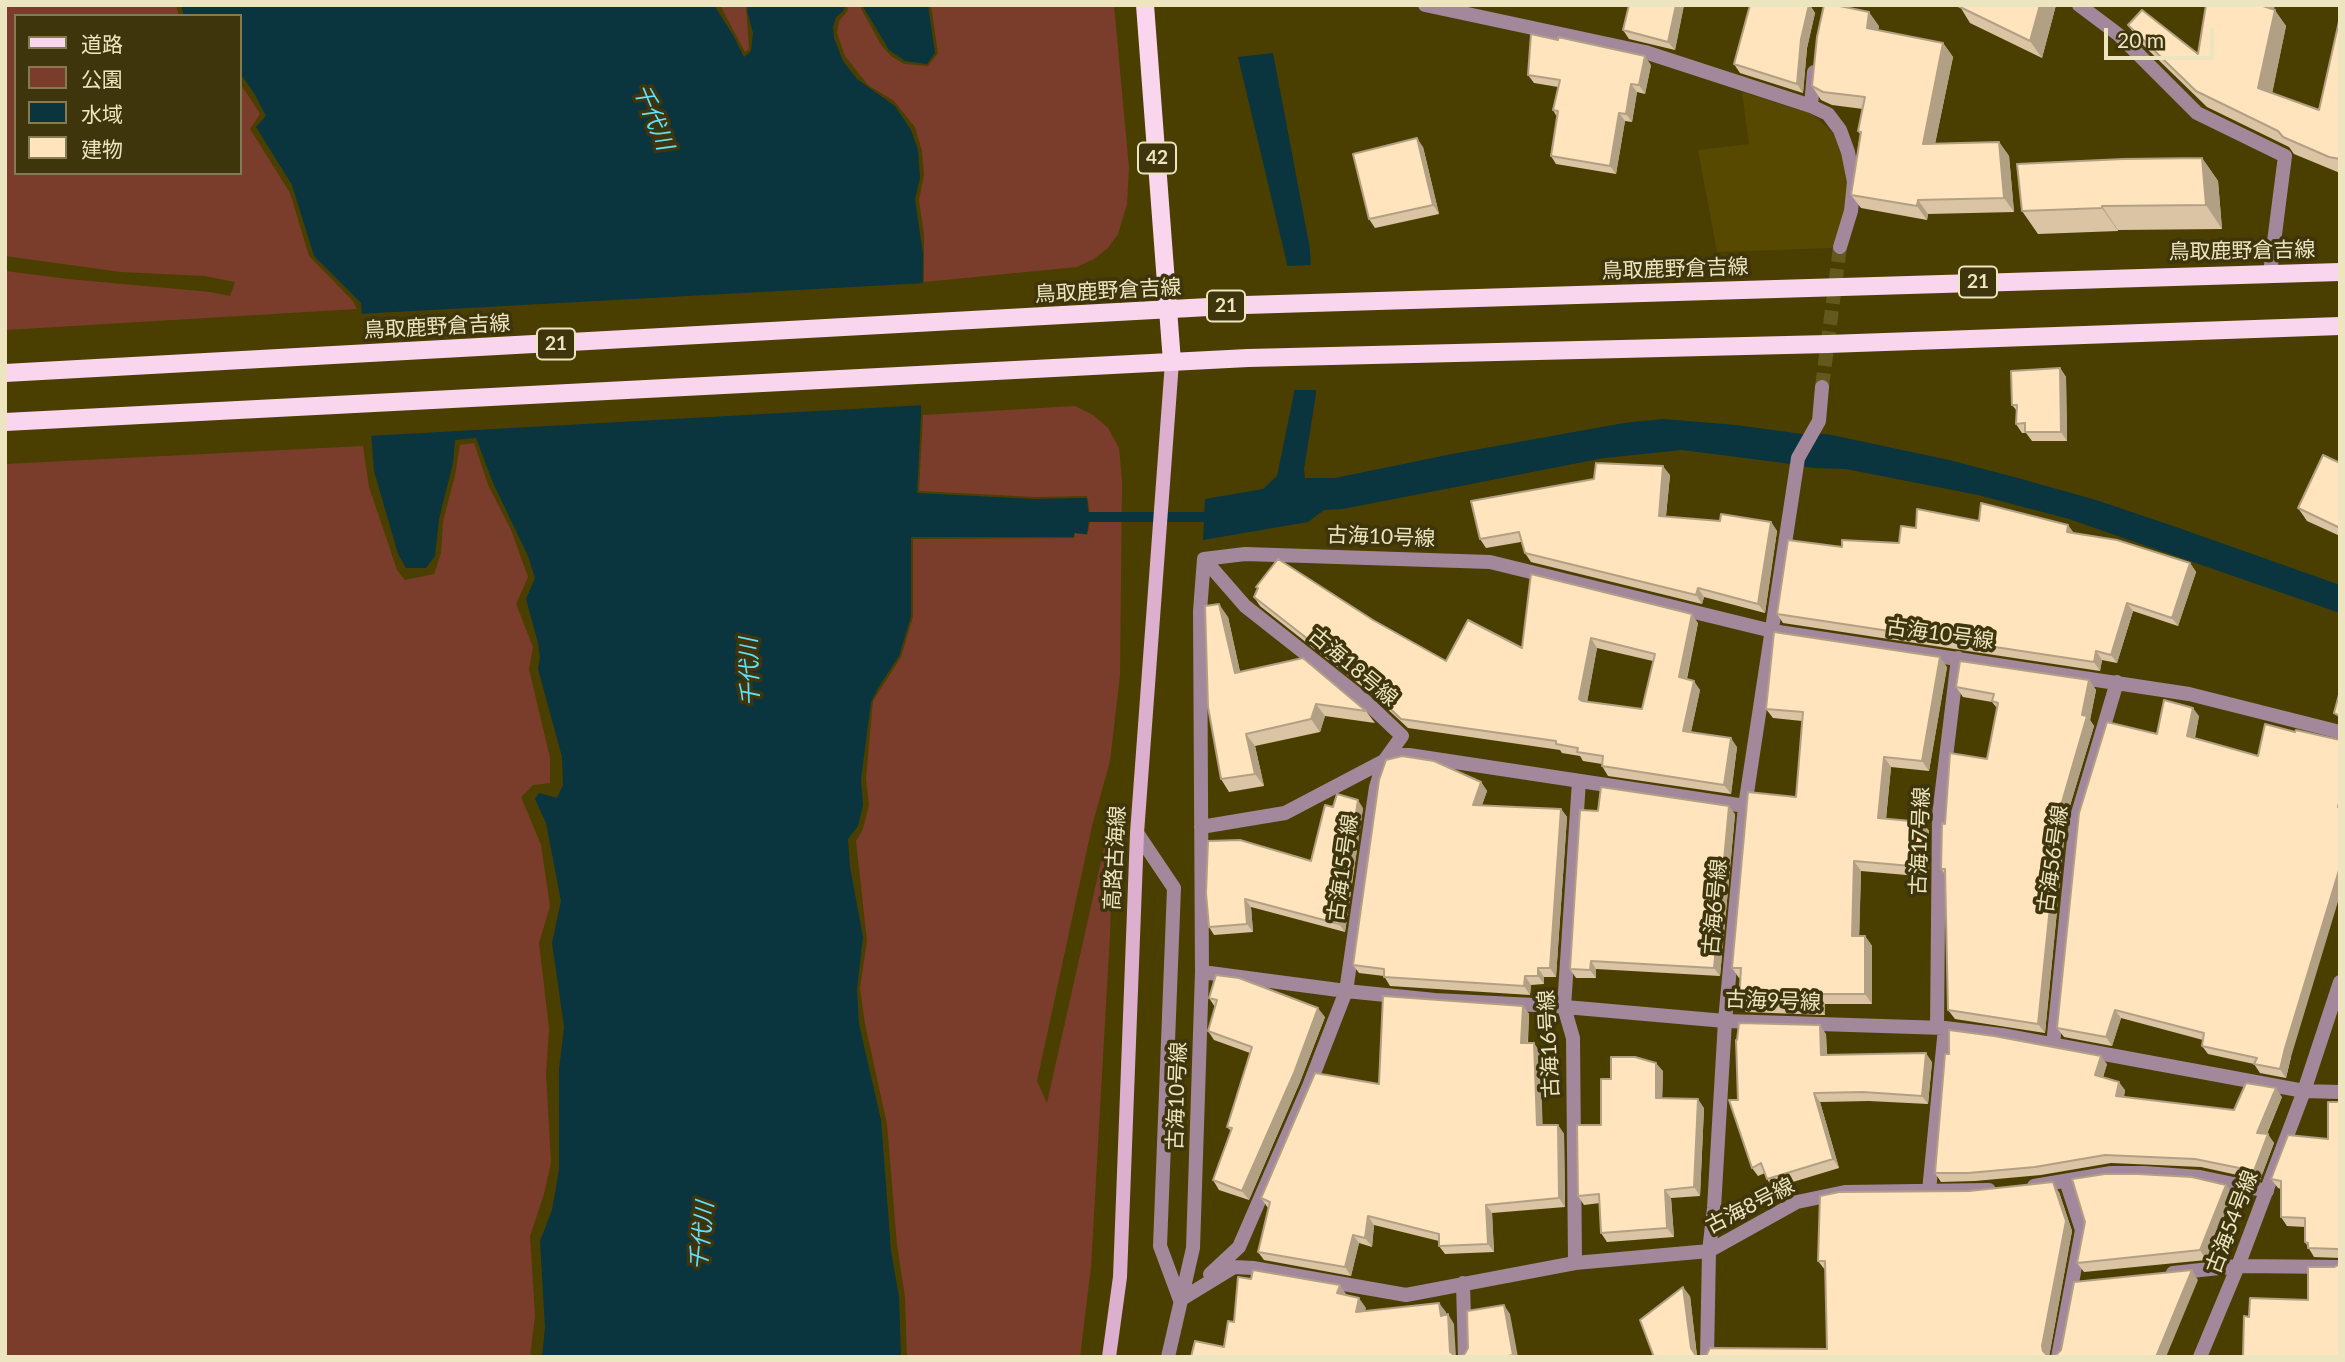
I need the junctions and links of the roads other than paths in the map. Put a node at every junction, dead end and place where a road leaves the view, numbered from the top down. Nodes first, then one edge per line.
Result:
1 (1145, 5) edge
2 (1425, 5) edge
3 (2079, 5) edge
4 (1816, 60) edge
5 (1811, 106) junction
6 (1840, 247) tunnel mouth
7 (2270, 272) junction
8 (2340, 272) edge
9 (1168, 311) junction
10 (2340, 326) edge
11 (1172, 362) junction
12 (5, 373) edge
13 (1822, 387) tunnel mouth
14 (5, 422) edge
15 (1204, 559) junction
16 (1772, 631) junction
17 (1958, 658) junction
18 (2117, 682) junction
19 (2340, 732) edge
20 (1384, 761) junction
21 (1578, 781) junction
22 (1745, 806) junction
23 (1201, 827) junction
24 (1137, 833) junction
25 (1202, 972) junction
26 (2340, 982) edge
27 (1346, 991) junction
28 (1564, 1007) junction
29 (1726, 1021) junction
30 (1941, 1027) junction
31 (2053, 1045) junction
32 (2304, 1091) junction
33 (2340, 1092) edge
34 (2066, 1181) junction
35 (1929, 1191) junction
36 (2267, 1191) junction
37 (1709, 1251) junction
38 (1575, 1263) junction
39 (2238, 1266) junction
40 (2340, 1267) edge
41 (2155, 1275) edge
42 (1463, 1283) junction
43 (1180, 1300) junction
44 (1109, 1357) edge
45 (1168, 1357) edge
46 (1465, 1357) edge
47 (1707, 1357) edge
48 (2058, 1357) edge
49 (2200, 1357) edge

1 - 9 main road, 42
2 - 5 street
3 - 7 street
4 - 5 street
5 - 6 street
7 - 8 main road, 鳥取鹿野倉吉線 / 21
7 - 9 main road, 鳥取鹿野倉吉線 / 21
9 - 11 main road, 42
9 - 12 main road, 鳥取鹿野倉吉線 / 21
10 - 11 main road
11 - 14 main road
11 - 24 main road, 高路古海線
13 - 16 street, 古海6号線
15 - 16 street, 古海10号線
15 - 20 street, 古海18号線
15 - 23 street, 古海10号線
16 - 17 street, 古海10号線
16 - 22 street, 古海6号線
17 - 18 street, 古海10号線
17 - 30 street, 古海17号線
18 - 19 street, 古海10号線
18 - 31 street, 古海56号線
20 - 21 street
20 - 23 street
20 - 27 street, 古海15号線
21 - 22 street
21 - 28 street, 古海16号線
22 - 29 street, 古海6号線
23 - 25 street, 古海10号線
24 - 43 street
24 - 44 main road, 高路古海線
25 - 27 street, 古海9号線
25 - 43 street, 古海10号線
26 - 32 street, 古海54号線
27 - 28 street, 古海9号線
27 - 43 street, 古海15号線
28 - 29 street, 古海9号線
28 - 38 street, 古海16号線
29 - 30 street, 古海9号線
29 - 37 street, 古海6号線
30 - 31 street, 古海9号線
30 - 35 street, 古海17号線
31 - 32 street, 古海9号線
32 - 33 street, 古海9号線
32 - 36 street, 古海54号線
34 - 35 street, 古海8号線
34 - 36 street, 古海8号線
34 - 48 street
35 - 37 street, 古海8号線
36 - 39 street, 古海54号線
37 - 38 street, 古海8号線
37 - 47 street, 古海6号線
38 - 42 street, 古海8号線
39 - 40 street
39 - 41 street
39 - 49 street, 古海54号線
42 - 43 street, 古海8号線
42 - 46 street
43 - 45 street, 古海10号線

